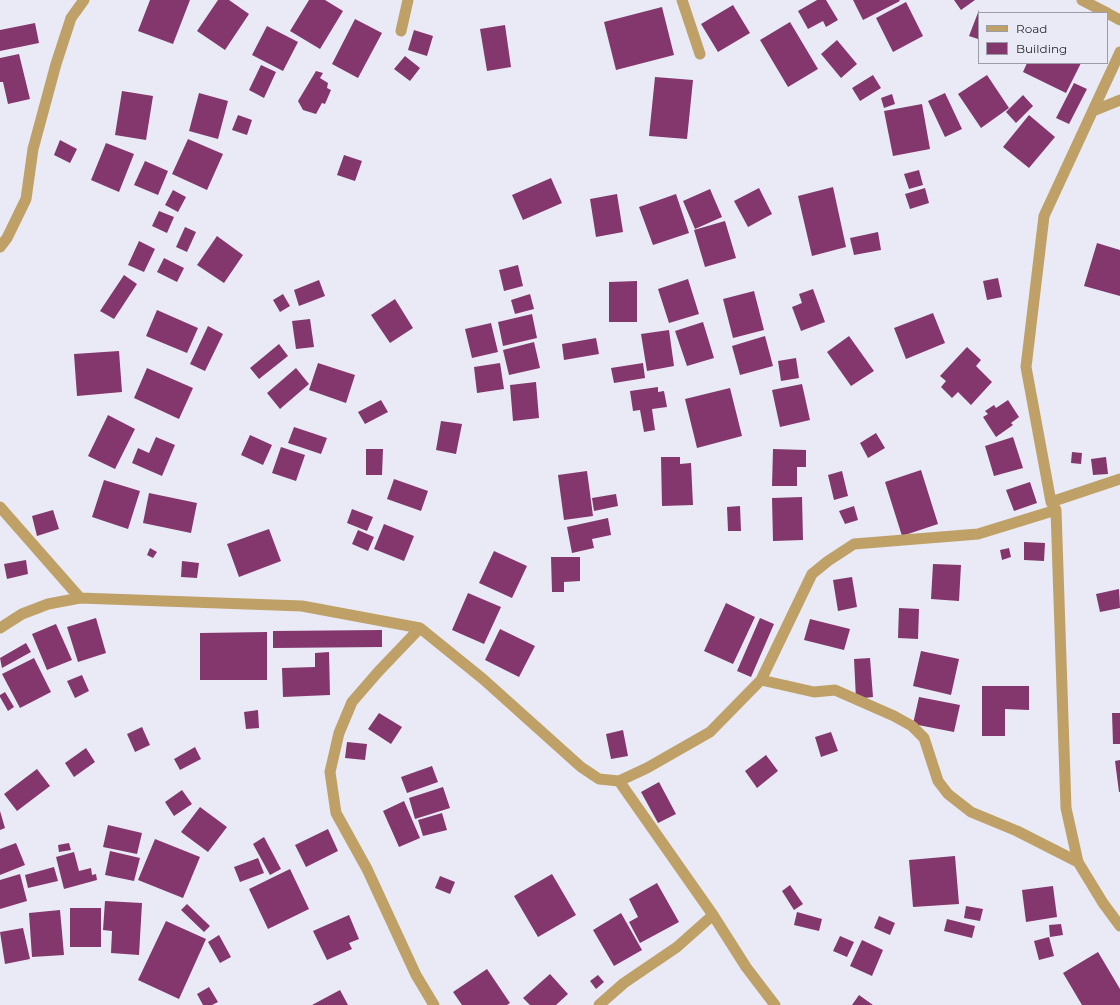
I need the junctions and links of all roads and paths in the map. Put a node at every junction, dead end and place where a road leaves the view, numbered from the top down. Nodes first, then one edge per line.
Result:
1 (84, 0) edge
2 (408, 0) edge
3 (682, 0) edge
4 (1082, 0) edge
5 (1105, 12) edge
6 (1108, 14) edge
7 (1120, 20) edge
8 (401, 31) dead end
9 (1120, 52) edge
10 (700, 54) dead end
11 (1120, 100) edge
12 (1093, 111) junction
13 (0, 248) edge
14 (1120, 479) edge
15 (1054, 506) junction
16 (0, 507) edge
17 (80, 598) junction
18 (0, 628) edge
19 (420, 628) junction
20 (761, 680) junction
21 (619, 782) junction
22 (1078, 862) junction
23 (713, 915) junction
24 (1120, 926) edge
25 (434, 1005) edge
26 (599, 1005) edge
27 (775, 1005) edge

1 - 13 street
2 - 8 street
3 - 10 street
4 - 5 street
6 - 7 street
9 - 12 street
11 - 12 street
12 - 15 street
14 - 15 street
15 - 20 street
15 - 22 street
16 - 17 street
17 - 18 street
17 - 19 street
19 - 21 street
19 - 25 street
20 - 21 street
20 - 22 street
21 - 23 street
22 - 24 street
23 - 26 street
23 - 27 street

